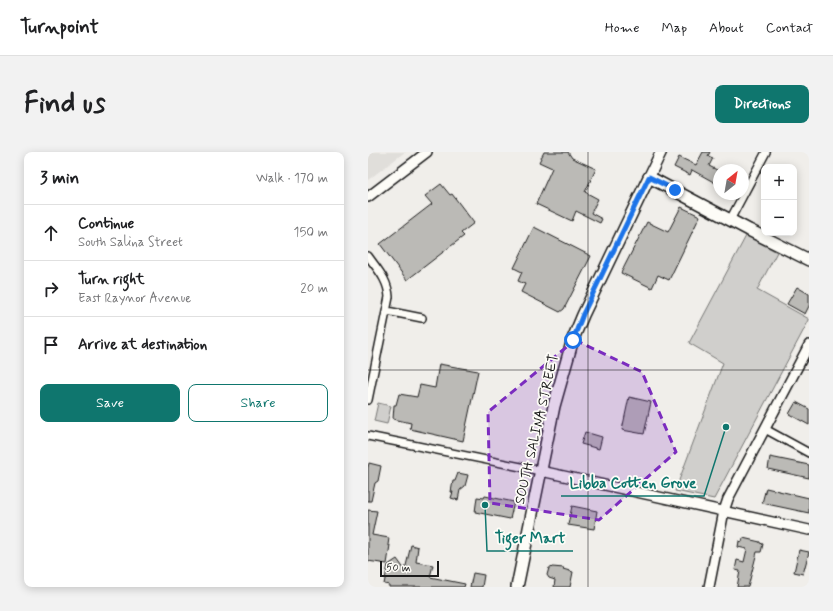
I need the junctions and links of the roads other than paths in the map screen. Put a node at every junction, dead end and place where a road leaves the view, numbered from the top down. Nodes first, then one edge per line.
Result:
1 (427, 152) edge
2 (661, 152) edge
3 (766, 152) edge
4 (649, 177) junction
5 (368, 197) edge
6 (730, 220) junction
7 (368, 256) edge
8 (809, 260) edge
9 (387, 311) junction
10 (422, 318) dead end
11 (809, 344) edge
12 (368, 400) edge
13 (765, 429) junction
14 (368, 436) edge
15 (809, 453) edge
16 (541, 471) junction
17 (724, 511) junction
18 (809, 530) edge
19 (517, 587) edge
20 (709, 587) edge

1 - 5 street
2 - 4 main road, SOUTH SALINA STREET
3 - 6 street
4 - 6 main road
4 - 16 main road, SOUTH SALINA STREET
6 - 8 main road
7 - 9 street
9 - 10 street
9 - 12 street
11 - 13 street
13 - 15 street
13 - 17 street
14 - 16 street
16 - 17 street
16 - 19 main road, SOUTH SALINA STREET
17 - 18 street
17 - 20 street

